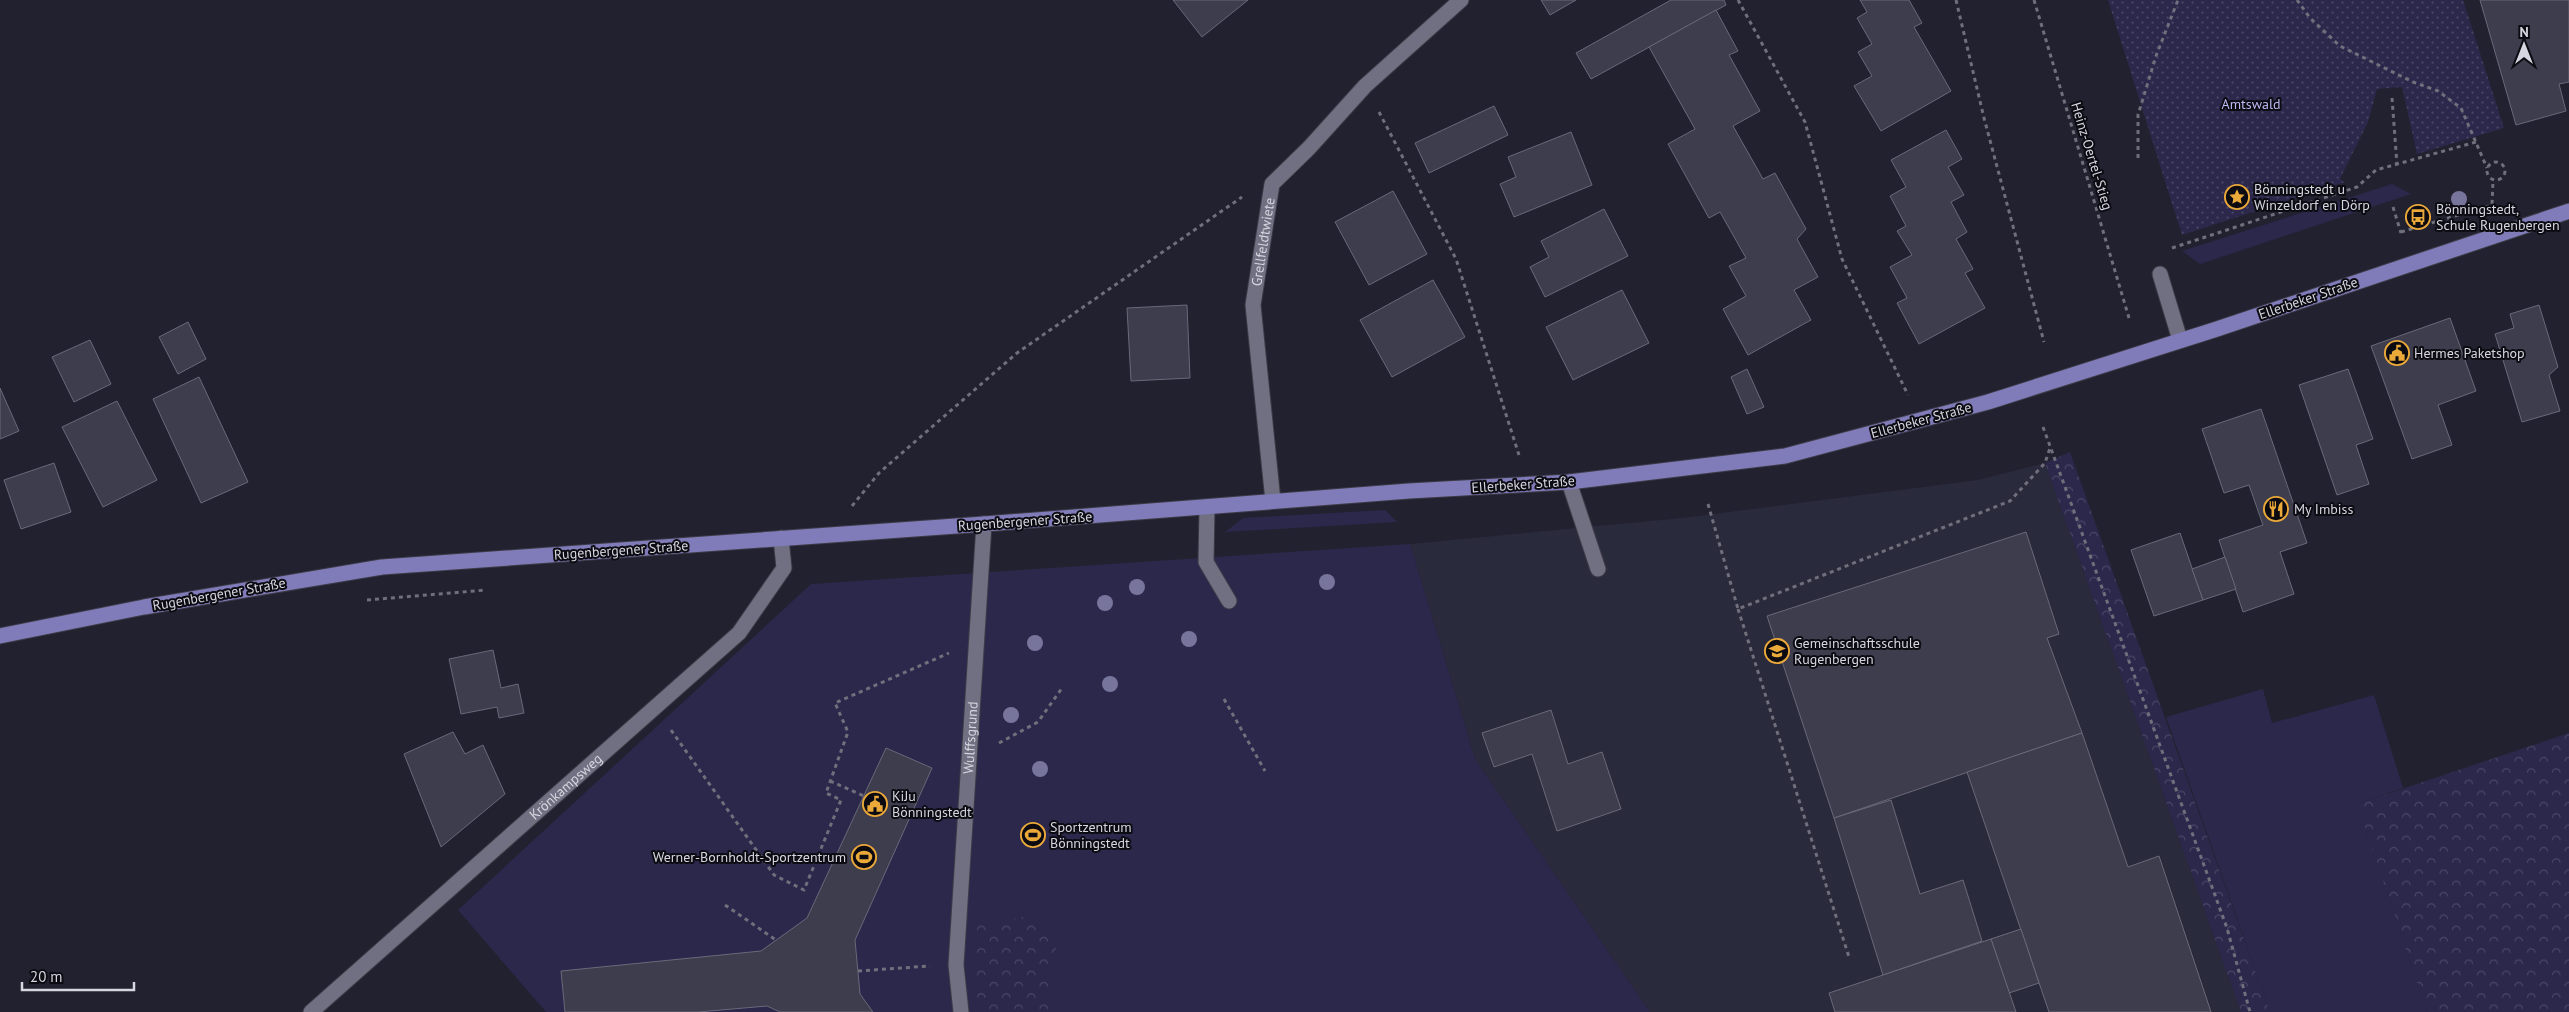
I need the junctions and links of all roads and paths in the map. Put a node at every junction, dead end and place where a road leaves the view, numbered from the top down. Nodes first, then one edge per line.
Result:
1 (1461, 0) edge
2 (1738, 0) edge
3 (1956, 0) edge
4 (2034, 0) edge
5 (2178, 0) edge
6 (2297, 0) edge
7 (1366, 86) junction
8 (2392, 98) dead end
9 (2476, 142) junction
10 (2138, 158) dead end
11 (2396, 165) junction
12 (2487, 168) junction
13 (2493, 180) junction
14 (1249, 192) dead end
15 (2393, 207) dead end
16 (2569, 211) edge
17 (2401, 232) junction
18 (2403, 239) dead end
19 (2168, 250) dead end
20 (2160, 274) dead end
21 (2130, 318) dead end
22 (2180, 340) junction
23 (2044, 342) dead end
24 (1910, 397) dead end
25 (2043, 427) dead end
26 (2050, 447) junction
27 (1519, 455) dead end
28 (1569, 482) junction
29 (1273, 501) junction
30 (1248, 503) joint
31 (1708, 504) dead end
32 (1207, 507) junction
33 (850, 508) dead end
34 (984, 524) junction
35 (781, 538) junction
36 (1598, 569) dead end
37 (491, 589) dead end
38 (364, 600) dead end
39 (1229, 601) dead end
40 (1738, 609) junction
41 (0, 636) edge
42 (977, 641) junction
43 (1062, 688) dead end
44 (1224, 699) dead end
45 (655, 707) junction
46 (970, 759) junction
47 (1265, 771) dead end
48 (830, 781) junction
49 (864, 796) dead end
50 (725, 905) dead end
51 (776, 940) dead end
52 (1849, 958) dead end
53 (956, 965) junction
54 (858, 971) dead end
55 (311, 1012) edge
56 (961, 1012) edge
57 (2250, 1012) edge

1 - 7 street, Grellfeldtwiete
2 - 24 path
3 - 23 path
4 - 21 path, Heinz-Oertel-Stieg
5 - 10 path
6 - 9 path
7 - 27 path
7 - 29 street, Grellfeldtwiete
8 - 11 path
9 - 11 path
9 - 12 path
11 - 19 path
12 - 13 path
12 - 13 path
13 - 17 path
14 - 33 path
15 - 17 path
16 - 22 main road, Ellerbeker Straße
17 - 18 path
20 - 22 street
22 - 28 main road, Ellerbeker Straße
25 - 26 path
26 - 40 path
26 - 57 path
28 - 29 main road, Ellerbeker Straße
28 - 36 street
29 - 30 main road, Ellerbeker Straße
30 - 32 main road, Rugenbergener Straße
31 - 40 path
32 - 34 main road, Rugenbergener Straße
32 - 39 street
34 - 35 main road, Rugenbergener Straße
34 - 42 street, Wulffsgrund
35 - 41 main road, Rugenbergener Straße
35 - 45 street, Krönkampsweg
37 - 38 path
40 - 52 path
42 - 46 street, Wulffsgrund
42 - 48 path
43 - 46 path
44 - 47 path
45 - 48 path
45 - 55 street, Krönkampsweg
46 - 53 street, Wulffsgrund
48 - 49 path
50 - 51 path
53 - 54 path
53 - 56 street, Wulffsgrund

